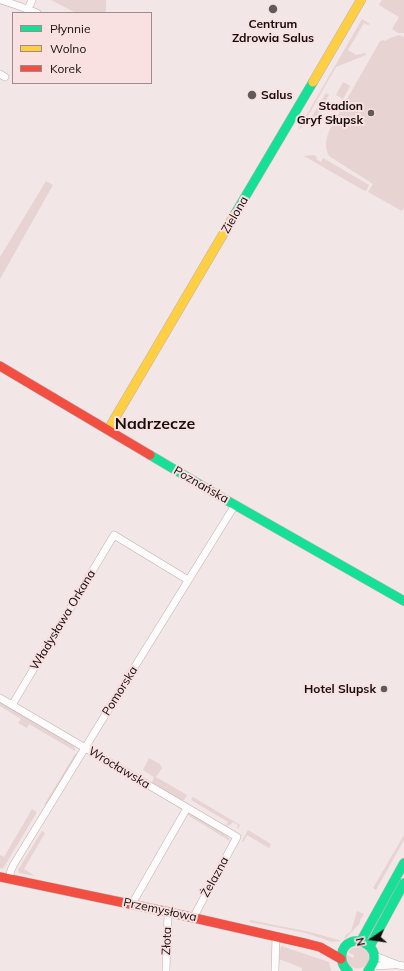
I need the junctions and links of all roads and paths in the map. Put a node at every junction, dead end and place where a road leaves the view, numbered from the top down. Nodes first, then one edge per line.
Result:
1 (2, 0) edge
2 (32, 0) edge
3 (361, 0) edge
4 (28, 9) junction
5 (35, 12) edge
6 (0, 366) edge
7 (108, 430) junction
8 (235, 505) junction
9 (188, 580) junction
10 (404, 601) edge
11 (0, 698) edge
12 (12, 705) junction
13 (85, 747) junction
14 (187, 808) junction
15 (237, 837) joint
16 (404, 863) edge
17 (4, 878) edge
18 (404, 882) edge
19 (132, 904) junction
20 (168, 912) junction
21 (193, 918) junction
22 (276, 936) junction
23 (361, 941) junction
24 (370, 946) junction
25 (320, 947) junction
26 (344, 948) junction
27 (375, 956) junction
28 (341, 959) junction
29 (401, 965) edge
30 (370, 969) edge
31 (166, 971) edge
32 (275, 971) edge
33 (348, 971) edge

1 - 4 street
2 - 4 street
3 - 7 street, Zielona
4 - 5 street
6 - 7 street, Poznańska
7 - 8 street, Poznańska
8 - 9 street, Pomorska
8 - 10 street, Poznańska
9 - 12 street, Władysława Orkana
9 - 13 street, Pomorska
11 - 12 street, Wrocławska
12 - 13 street, Wrocławska
13 - 14 street, Wrocławska
13 - 17 street, Pomorska
14 - 15 street, Wrocławska
14 - 19 street
15 - 21 street, Żelazna
16 - 23 street
17 - 19 street, Przemysłowa
18 - 24 street
19 - 20 street, Przemysłowa
20 - 21 street, Przemysłowa
20 - 31 street, Złota
21 - 22 street, Przemysłowa
22 - 25 street, Przemysłowa
22 - 32 street
23 - 24 street
23 - 26 street
24 - 27 street
25 - 26 street, Przemysłowa
25 - 28 street, Przemysłowa
26 - 28 street
27 - 29 street
27 - 30 street
28 - 33 street
29 - 30 street

